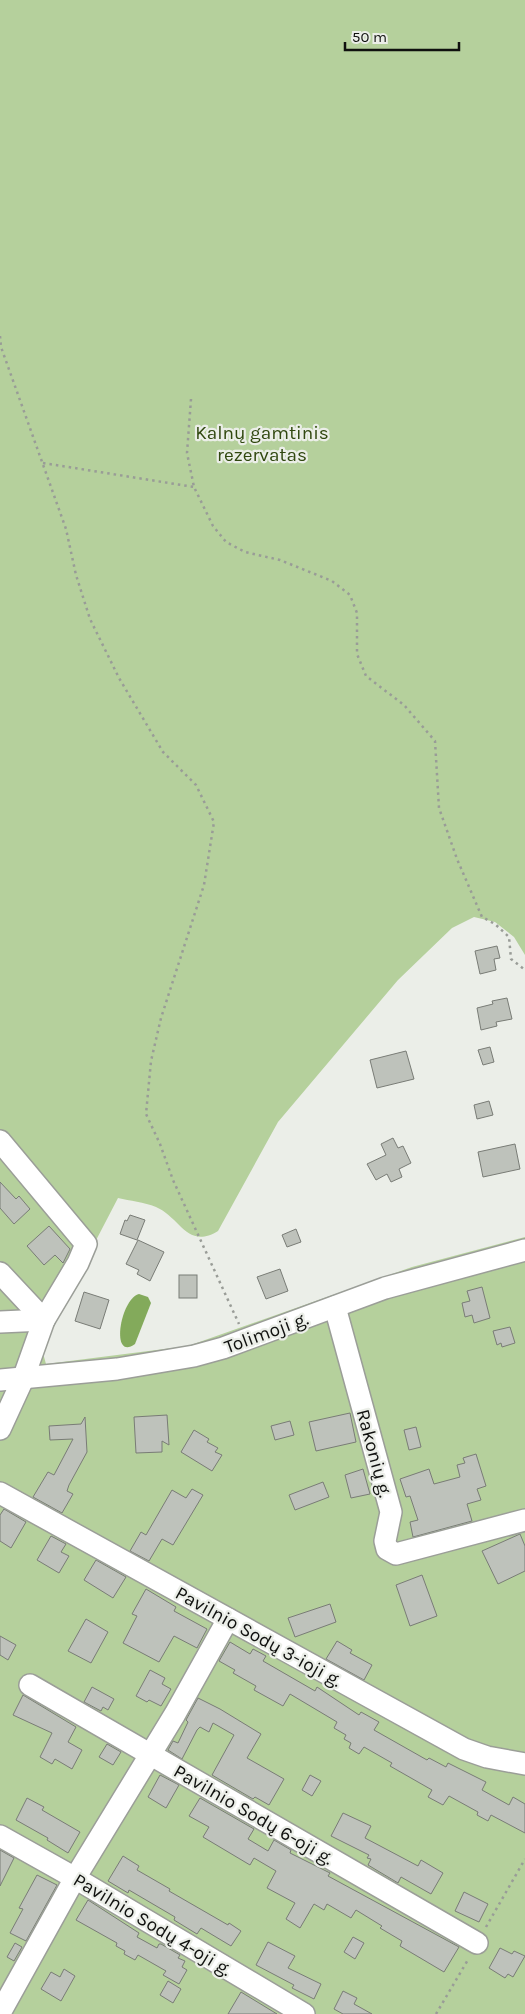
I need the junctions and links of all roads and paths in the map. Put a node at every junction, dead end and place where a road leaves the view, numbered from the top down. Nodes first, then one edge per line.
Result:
1 (0, 336) edge
2 (191, 399) dead end
3 (43, 463) junction
4 (194, 487) junction
5 (525, 970) edge
6 (0, 1141) edge
7 (525, 1250) edge
8 (0, 1273) edge
9 (334, 1307) junction
10 (44, 1320) junction
11 (0, 1322) edge
12 (246, 1339) junction
13 (23, 1378) junction
14 (0, 1380) edge
15 (0, 1429) edge
16 (0, 1493) edge
17 (525, 1520) edge
18 (228, 1619) junction
19 (30, 1684) dead end
20 (150, 1754) junction
21 (525, 1764) edge
22 (0, 1836) edge
23 (525, 1859) edge
24 (75, 1878) junction
25 (477, 1943) junction
26 (3, 2011) edge
27 (304, 2014) edge
28 (436, 2014) edge

1 - 3 path
2 - 4 path
3 - 4 path
3 - 12 path
4 - 5 path
6 - 10 street
7 - 9 street, Tolimoji g.
8 - 10 street
9 - 12 street, Tolimoji g.
9 - 17 street, Rakonių g.
10 - 11 street
10 - 13 street
12 - 13 street, Tolimoji g.
13 - 14 street, Tolimoji g.
13 - 15 street
16 - 18 street, Pavilnio Sodų 3-ioji g.
18 - 20 street
18 - 21 street, Pavilnio Sodų 3-ioji g.
19 - 20 street, Pavilnio Sodų 6-oji g.
20 - 24 street
20 - 25 street, Pavilnio Sodų 6-oji g.
22 - 24 street, Pavilnio Sodų 4-oji g.
23 - 25 path
24 - 26 street
24 - 27 street, Pavilnio Sodų 4-oji g.
25 - 28 path

